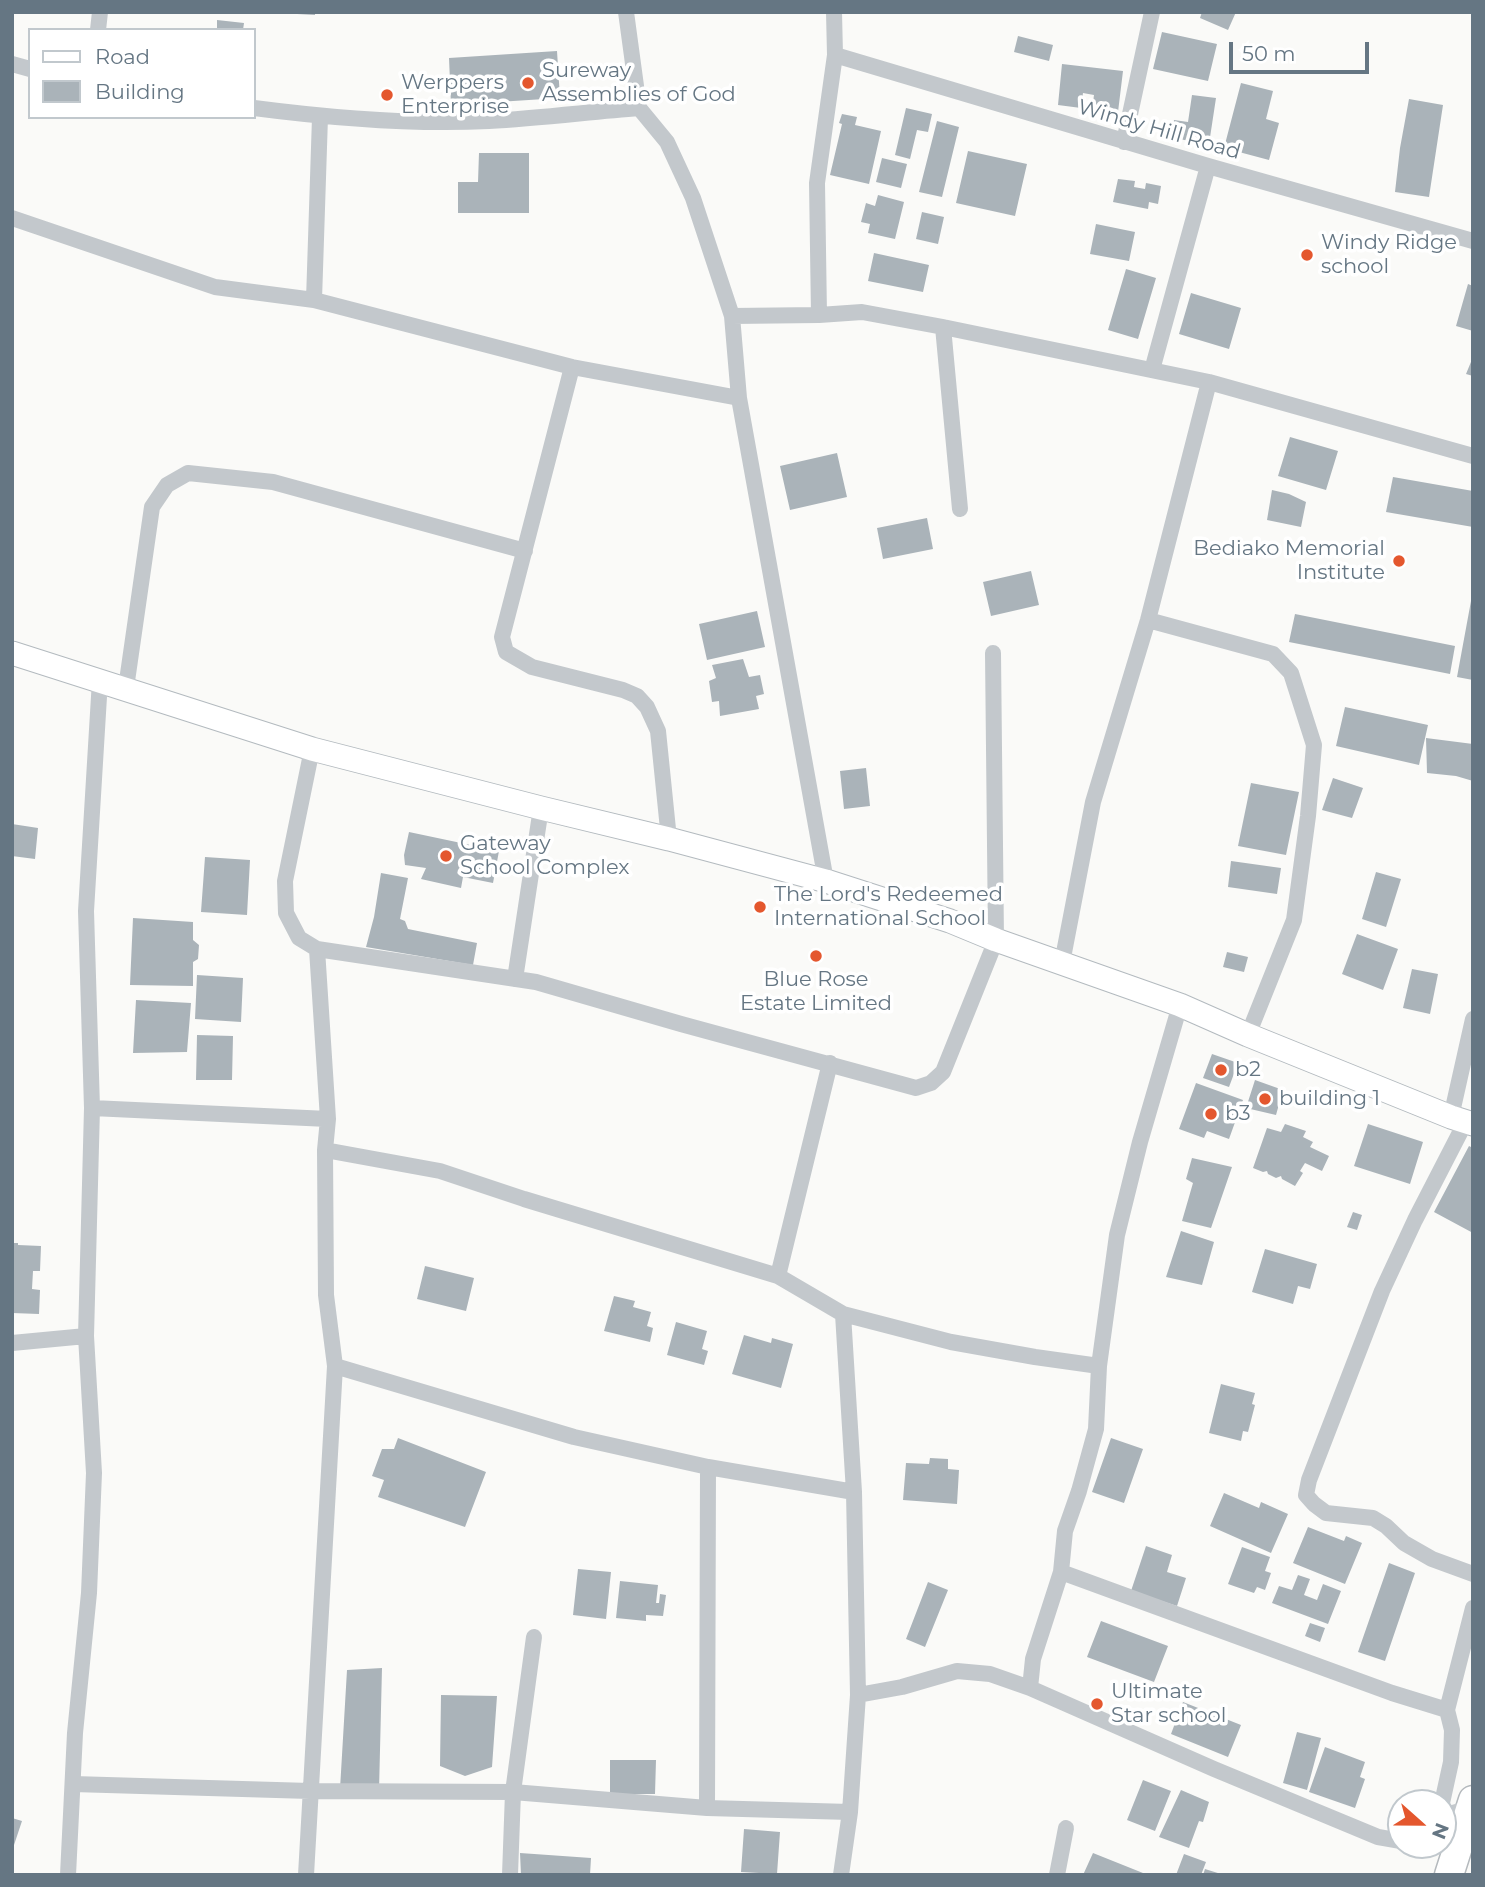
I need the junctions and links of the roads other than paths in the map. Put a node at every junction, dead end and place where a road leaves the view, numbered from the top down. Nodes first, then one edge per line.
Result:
1 (626, 12) edge
2 (834, 12) edge
3 (1152, 12) edge
4 (835, 55) junction
5 (256, 108) edge
6 (639, 108) junction
7 (320, 117) junction
8 (1124, 142) junction
9 (1208, 166) junction
10 (12, 218) edge
11 (1473, 241) edge
12 (314, 300) junction
13 (820, 315) junction
14 (732, 316) junction
15 (943, 327) junction
16 (572, 367) junction
17 (1152, 370) junction
18 (1209, 382) junction
19 (739, 398) junction
20 (1473, 456) edge
21 (960, 509) dead end
22 (525, 551) junction
23 (1148, 620) junction
24 (12, 653) edge
25 (993, 653) dead end
26 (100, 680) junction
27 (126, 688) junction
28 (312, 749) junction
29 (541, 808) junction
30 (668, 838) junction
31 (826, 881) junction
32 (996, 940) junction
33 (317, 949) junction
34 (1062, 963) junction
35 (515, 979) junction
36 (1180, 1005) junction
37 (1473, 1019) edge
38 (1248, 1035) junction
39 (830, 1063) junction
40 (92, 1108) junction
41 (328, 1119) junction
42 (1463, 1120) edge
43 (325, 1150) junction
44 (778, 1276) junction
45 (843, 1314) junction
46 (86, 1336) junction
47 (12, 1343) edge
48 (335, 1366) junction
49 (1099, 1366) junction
50 (708, 1467) junction
51 (854, 1492) junction
52 (1061, 1573) junction
53 (1473, 1574) edge
54 (1473, 1608) edge
55 (534, 1637) dead end
56 (1030, 1688) junction
57 (858, 1695) junction
58 (1447, 1710) junction
59 (72, 1784) junction
60 (1445, 1789) edge
61 (310, 1791) junction
62 (513, 1792) junction
63 (1471, 1804) edge
64 (707, 1808) junction
65 (850, 1812) junction
66 (1066, 1828) dead end
67 (1387, 1839) edge
68 (68, 1875) edge
69 (306, 1875) edge
70 (510, 1875) edge
71 (841, 1875) edge
72 (1057, 1875) edge
73 (1449, 1875) edge

1 - 6 street
2 - 4 street
3 - 8 street
4 - 8 street, Windy Hill Road
4 - 13 street
5 - 7 street
6 - 7 street
6 - 14 street
7 - 12 street
8 - 9 street, Windy Hill Road
9 - 11 street, Windy Hill Road
9 - 17 street
10 - 12 street
12 - 16 street
13 - 14 street
13 - 15 street
14 - 19 street
15 - 17 street
15 - 21 street
16 - 19 street
16 - 22 street
17 - 18 street
18 - 20 street
18 - 23 street
19 - 31 street
22 - 27 street
22 - 30 street
23 - 34 street
23 - 38 street
24 - 26 street
25 - 32 street
26 - 27 street
26 - 40 street
27 - 28 street
28 - 29 street
28 - 33 street
29 - 30 street
29 - 35 street
30 - 31 street
31 - 32 street
32 - 34 street
32 - 39 street
33 - 35 street
33 - 41 street
34 - 36 street
35 - 39 street
36 - 38 street
36 - 49 street
37 - 42 street
38 - 42 street
39 - 44 street
40 - 41 street
40 - 46 street
41 - 43 street
42 - 53 street
43 - 44 street
43 - 48 street
44 - 45 street
45 - 49 street
45 - 51 street
46 - 47 street
46 - 59 street
48 - 50 street
48 - 61 street
49 - 52 street
50 - 51 street
50 - 64 street
51 - 57 street
52 - 56 street
52 - 58 street
54 - 58 street
55 - 62 street
56 - 57 street
56 - 67 street
57 - 65 street
58 - 60 street
59 - 61 street
59 - 68 street
61 - 62 street
61 - 69 street
62 - 64 street
62 - 70 street
63 - 73 highway
64 - 65 street
65 - 71 street
66 - 72 street

